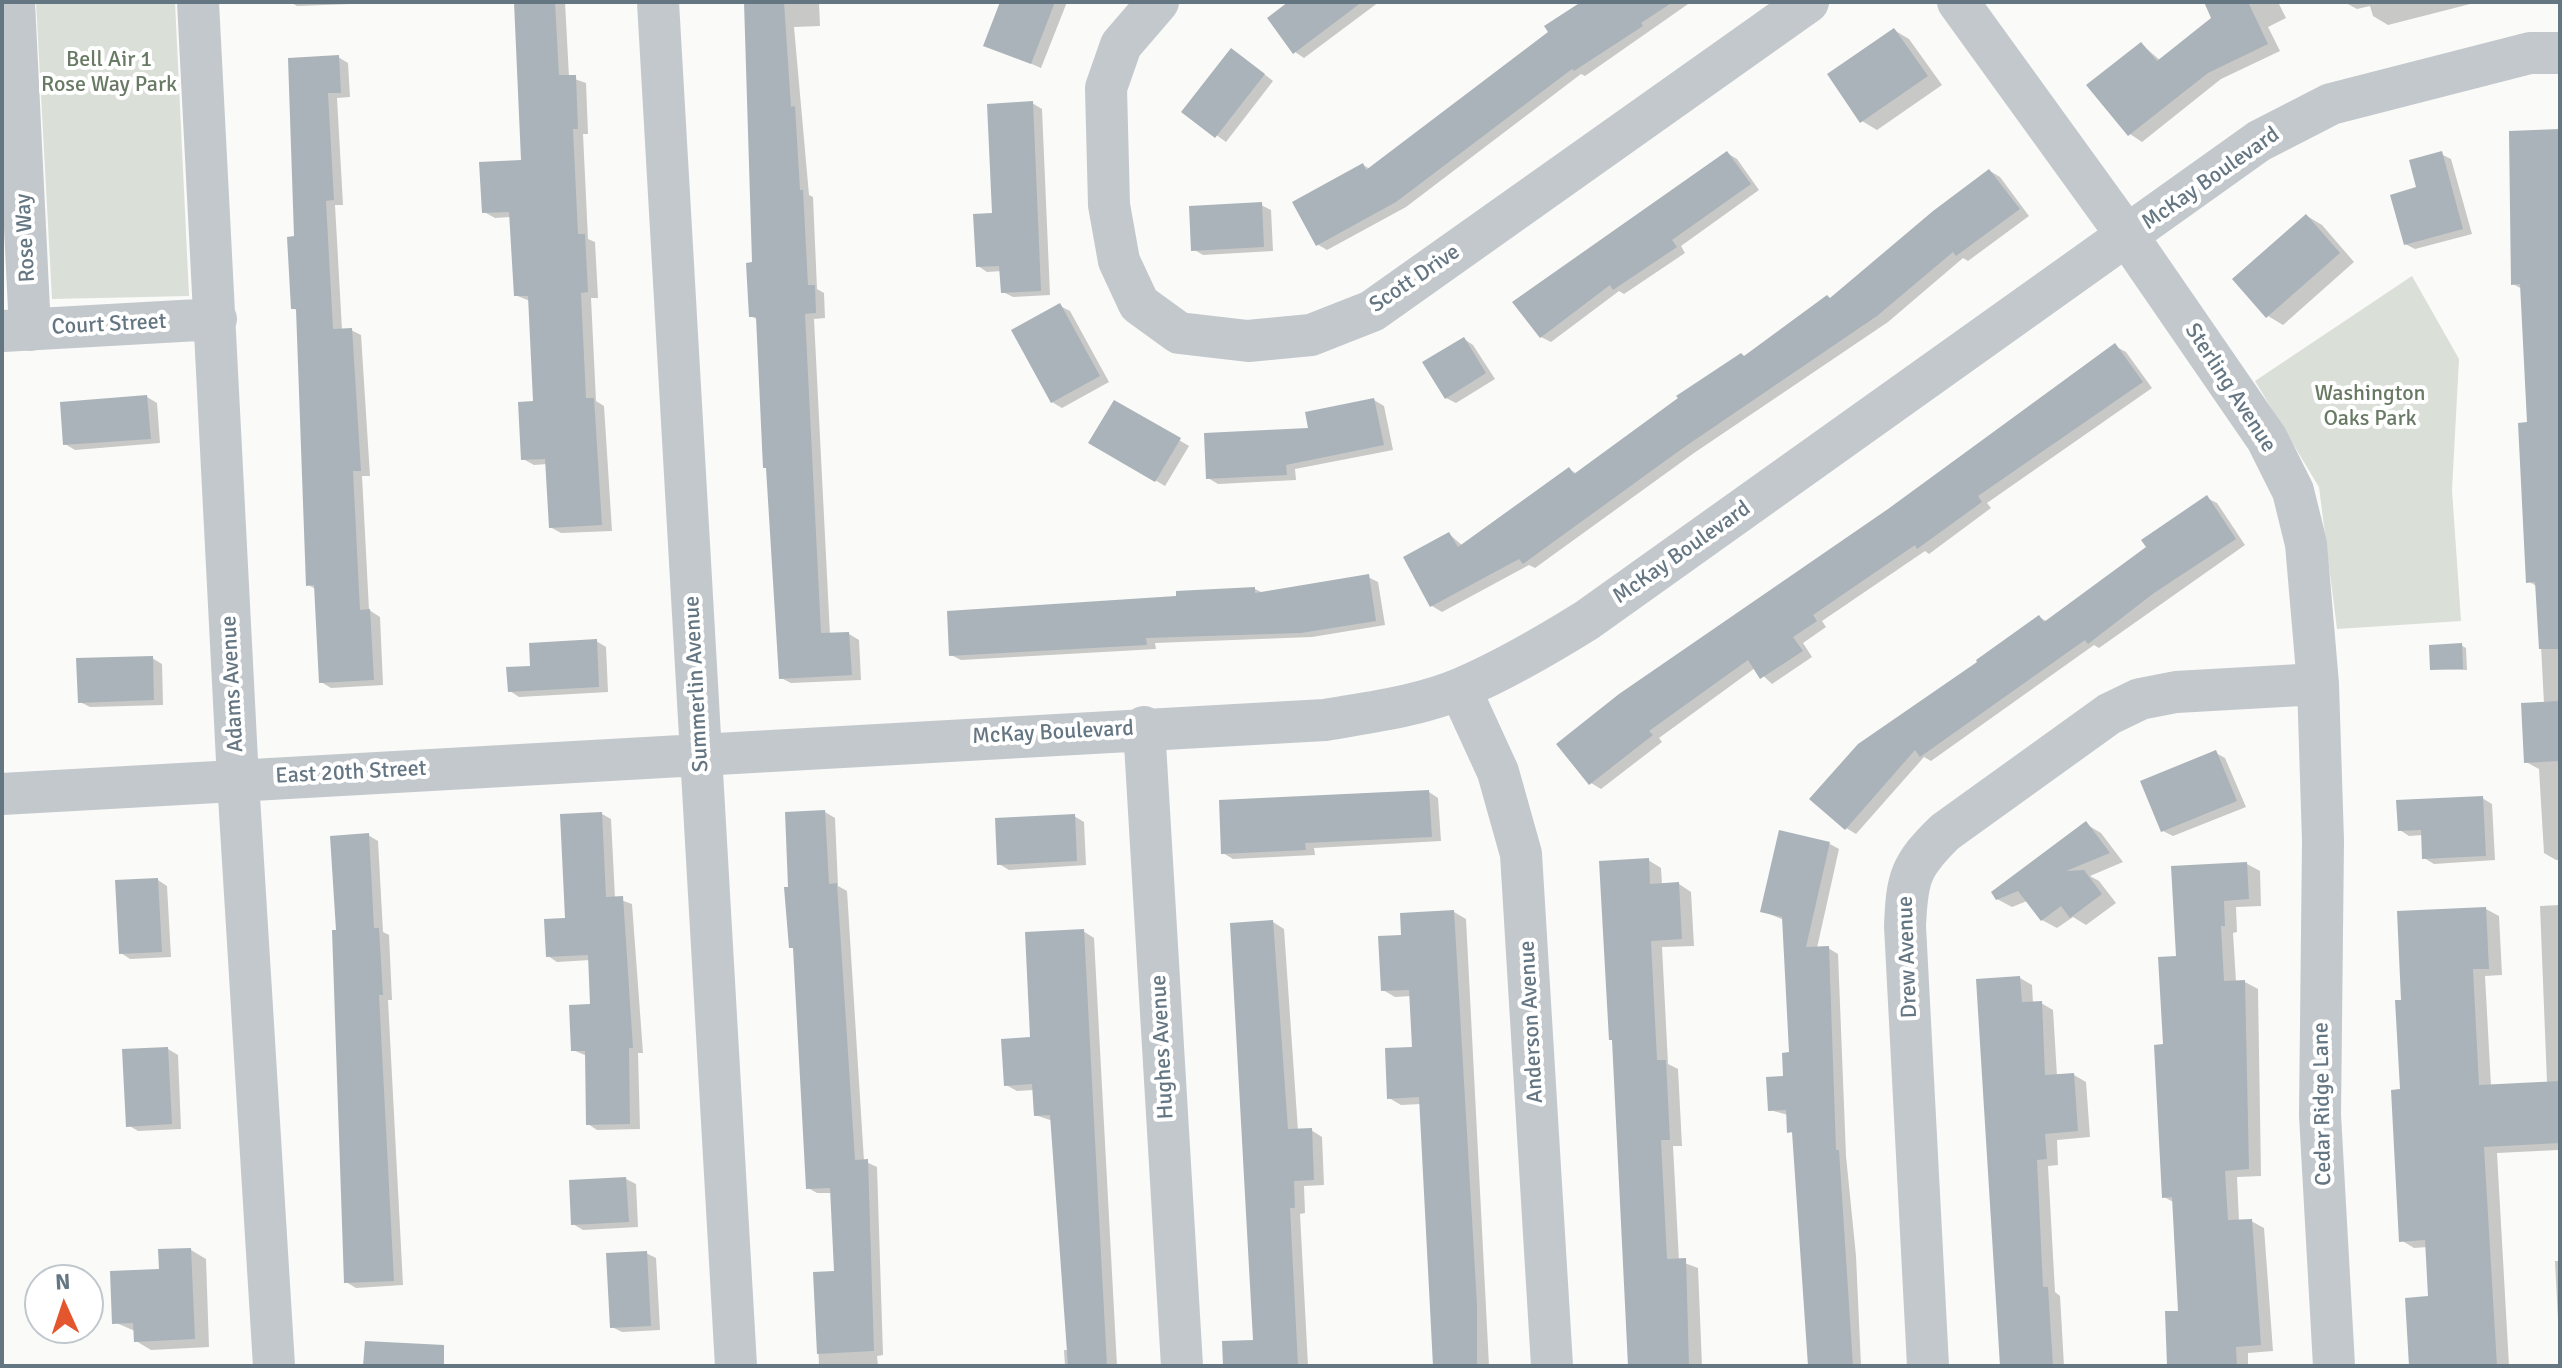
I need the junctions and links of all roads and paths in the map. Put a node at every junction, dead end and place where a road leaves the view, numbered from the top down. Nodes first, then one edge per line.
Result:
1 (14, 2) edge
2 (198, 2) edge
3 (658, 2) edge
4 (1158, 2) edge
5 (1808, 2) edge
6 (1958, 2) edge
7 (2560, 53) edge
8 (2128, 237) junction
9 (216, 319) junction
10 (16, 331) edge
11 (2318, 684) junction
12 (1460, 689) junction
13 (1144, 727) junction
14 (701, 753) junction
15 (238, 780) junction
16 (2, 794) edge
17 (2323, 841) joint
18 (274, 1366) edge
19 (736, 1366) edge
20 (1182, 1366) edge
21 (1552, 1366) edge
22 (1928, 1366) edge
23 (2334, 1366) edge

1 - 10 street, Rose Way
2 - 9 street, Adams Avenue
3 - 14 street, Summerlin Avenue
4 - 5 street, Scott Drive
6 - 8 street, Sterling Avenue
7 - 8 street, McKay Boulevard
8 - 11 street, Sterling Avenue
8 - 12 street, McKay Boulevard
9 - 10 street, Court Street
9 - 15 street, Adams Avenue
11 - 17 street, Sterling Avenue
11 - 22 street, Drew Avenue
12 - 13 street, McKay Boulevard
12 - 21 street, Anderson Avenue
13 - 14 street, McKay Boulevard
13 - 20 street, Hughes Avenue
14 - 15 street, East 20th Street
14 - 19 street, Summerlin Avenue
15 - 16 street, East 20th Street
15 - 18 street, Adams Avenue
17 - 23 street, Cedar Ridge Lane

